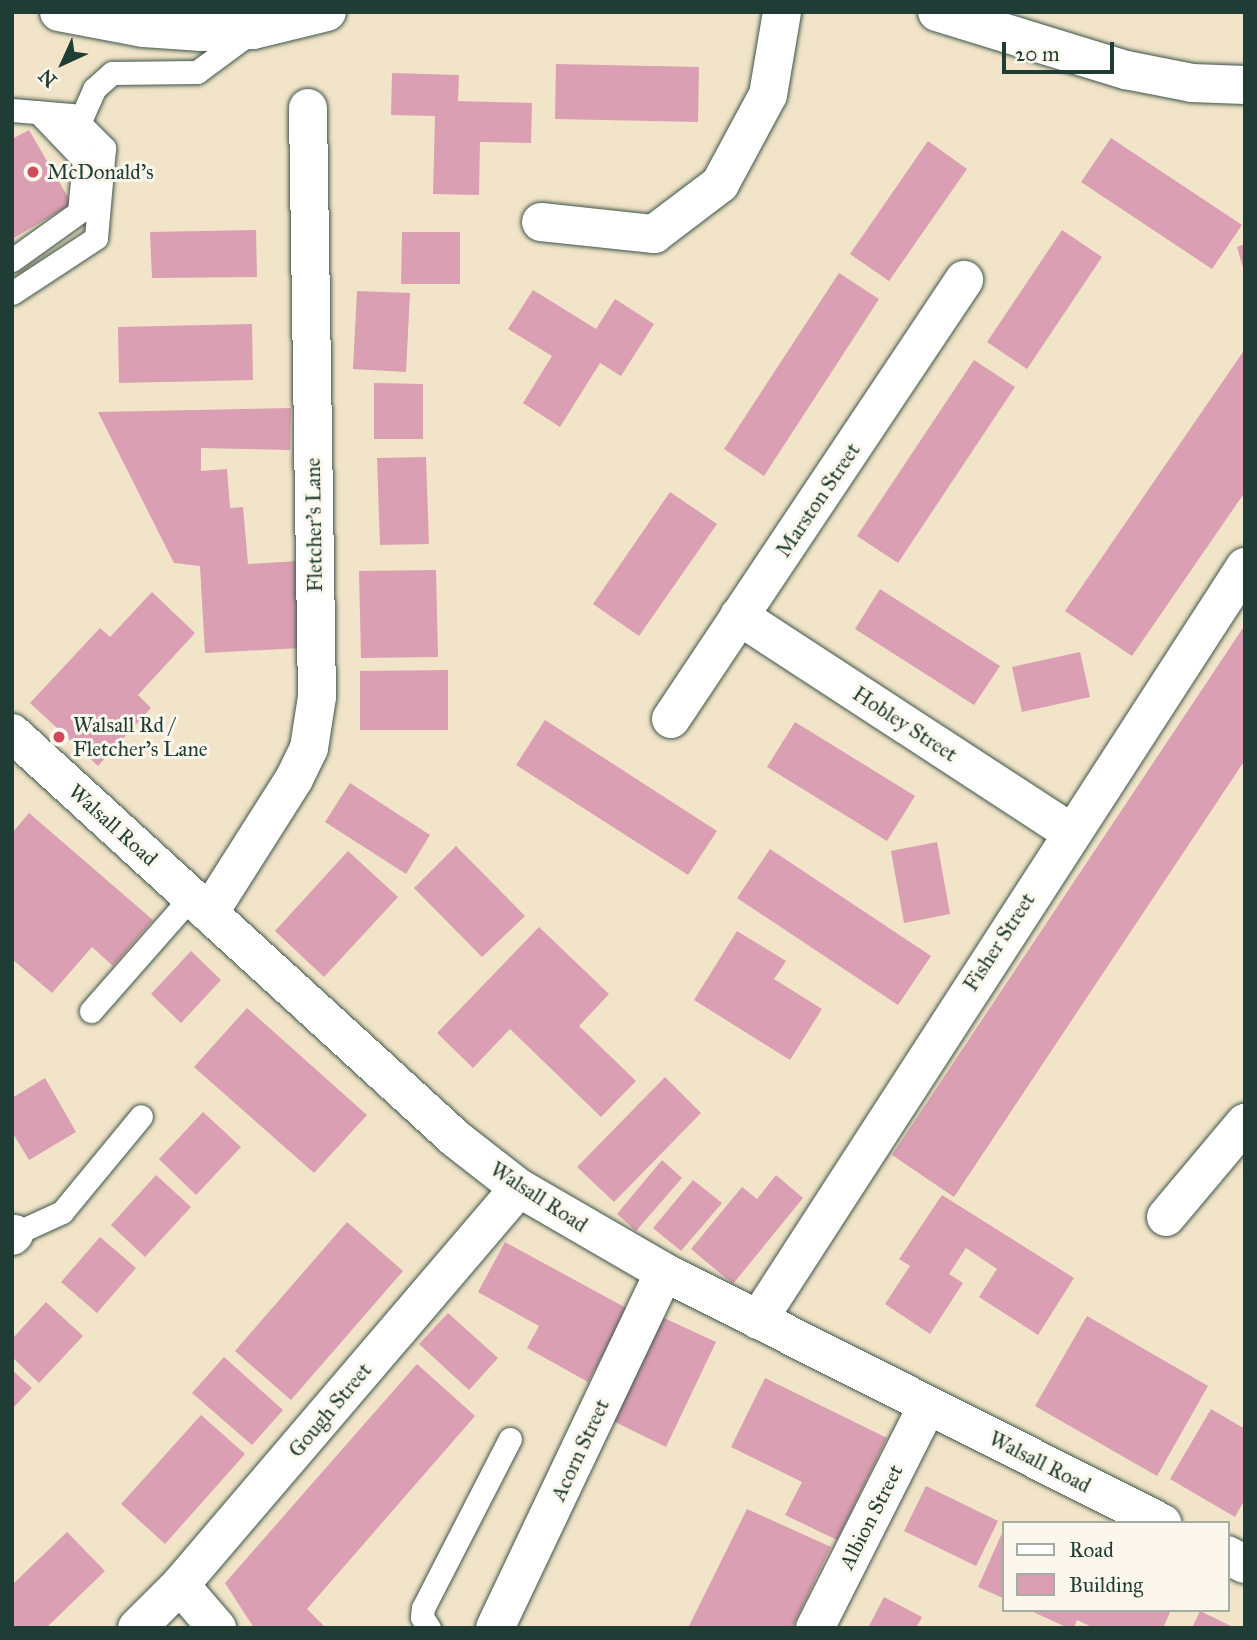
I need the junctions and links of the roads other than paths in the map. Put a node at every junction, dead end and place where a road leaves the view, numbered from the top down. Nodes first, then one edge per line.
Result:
1 (59, 12) edge
2 (327, 12) edge
3 (782, 12) edge
4 (937, 12) edge
5 (253, 30) junction
6 (1245, 85) edge
7 (309, 108) dead end
8 (12, 110) edge
9 (38, 112) junction
10 (80, 121) junction
11 (541, 222) dead end
12 (12, 260) edge
13 (964, 280) dead end
14 (12, 293) edge
15 (1245, 568) edge
16 (740, 616) junction
17 (670, 719) dead end
18 (12, 733) edge
19 (1070, 832) junction
20 (200, 905) junction
21 (91, 1011) dead end
22 (141, 1116) dead end
23 (1245, 1123) edge
24 (519, 1188) junction
25 (1166, 1217) dead end
26 (13, 1235) edge
27 (664, 1272) junction
28 (758, 1320) junction
29 (927, 1406) junction
30 (510, 1440) dead end
31 (1158, 1521) edge
32 (180, 1585) junction
33 (137, 1628) edge
34 (217, 1628) edge
35 (429, 1628) edge
36 (495, 1628) edge
37 (815, 1628) edge

1 - 5 street
2 - 5 street
3 - 11 street
4 - 6 street
5 - 10 lane
7 - 20 street, Fletcher's Lane
8 - 9 lane
9 - 10 lane
9 - 12 lane
10 - 14 lane
13 - 16 street, Marston Street
15 - 19 street, Fisher Street
16 - 17 street, Marston Street
16 - 19 street, Hobley Street
18 - 20 street, Walsall Road
19 - 28 street, Fisher Street
20 - 21 lane
20 - 24 street, Walsall Road
22 - 26 lane
23 - 25 street
24 - 27 street, Walsall Road
24 - 32 street, Gough Street
27 - 28 street, Walsall Road
27 - 36 street, Acorn Street
28 - 29 street, Walsall Road
29 - 31 street, Walsall Road
29 - 37 street, Albion Street
30 - 35 lane
32 - 33 street, Gough Street
32 - 34 street

